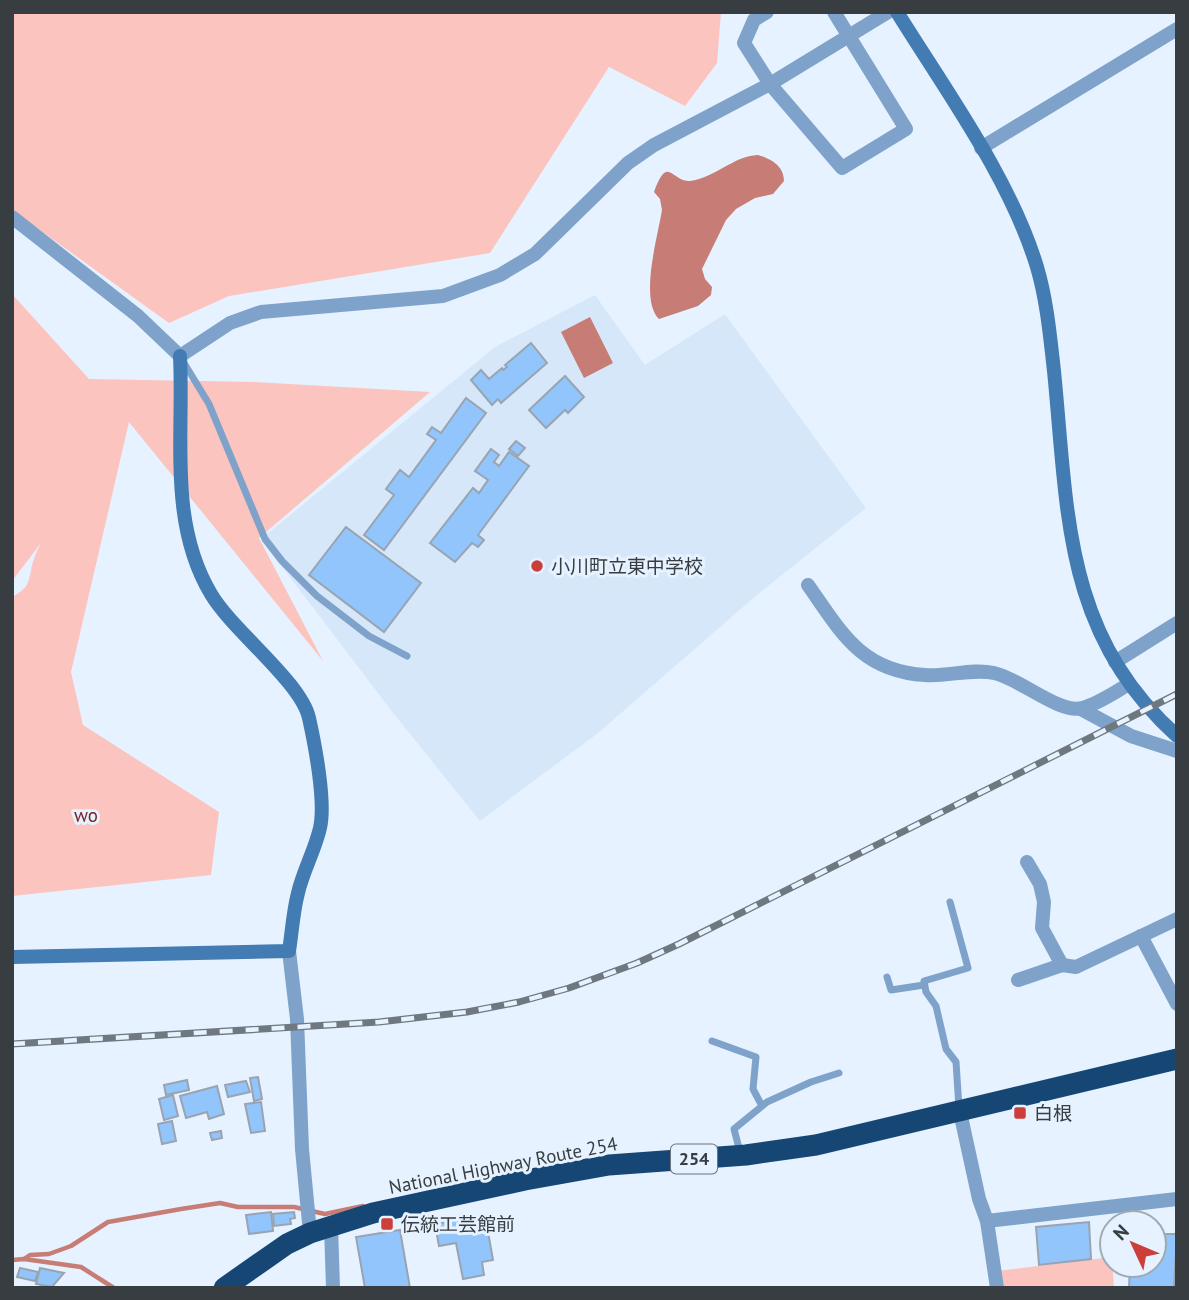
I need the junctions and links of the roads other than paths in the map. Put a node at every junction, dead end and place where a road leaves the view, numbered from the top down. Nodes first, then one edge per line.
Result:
1 (767, 12) edge
2 (834, 12) edge
3 (888, 12) edge
4 (897, 12) edge
5 (1177, 29) edge
6 (849, 36) junction
7 (770, 84) junction
8 (981, 148) junction
9 (12, 217) edge
10 (180, 356) junction
11 (808, 585) dead end
12 (1177, 623) edge
13 (407, 656) dead end
14 (1115, 662) junction
15 (1129, 684) junction
16 (1081, 709) junction
17 (1177, 736) edge
18 (1177, 751) edge
19 (1027, 862) dead end
20 (950, 902) dead end
21 (1177, 919) edge
22 (1141, 936) junction
23 (289, 951) junction
24 (12, 957) edge
25 (1062, 965) junction
26 (887, 977) dead end
27 (1018, 980) dead end
28 (925, 985) junction
29 (1177, 1004) edge
30 (712, 1041) dead end
31 (1177, 1059) edge
32 (839, 1073) dead end
33 (762, 1107) junction
34 (960, 1112) junction
35 (741, 1156) junction
36 (1177, 1199) edge
37 (987, 1221) junction
38 (331, 1226) junction
39 (310, 1233) junction
40 (224, 1288) edge
41 (333, 1288) edge
42 (997, 1288) edge

1 - 7 street
2 - 6 street
3 - 6 street
4 - 8 street
5 - 8 street
6 - 7 street
6 - 7 street
7 - 10 street
8 - 14 street
9 - 10 street
10 - 13 lane
10 - 23 street
11 - 16 street
12 - 14 street
14 - 15 street
15 - 16 street
15 - 17 street
16 - 18 street
19 - 25 street
20 - 28 lane
21 - 22 street
22 - 25 street
22 - 29 street
23 - 24 street
23 - 39 street
25 - 27 street
26 - 28 lane
28 - 34 lane
30 - 33 lane
31 - 34 highway, National Highway Route 254 / 254
32 - 33 lane
33 - 35 lane
34 - 35 highway, National Highway Route 254 / 254
34 - 37 street
35 - 38 highway, National Highway Route 254 / 254
36 - 37 street
37 - 42 street
38 - 39 highway, National Highway Route 254 / 254
38 - 41 street
39 - 40 highway, National Highway Route 254 / 254

